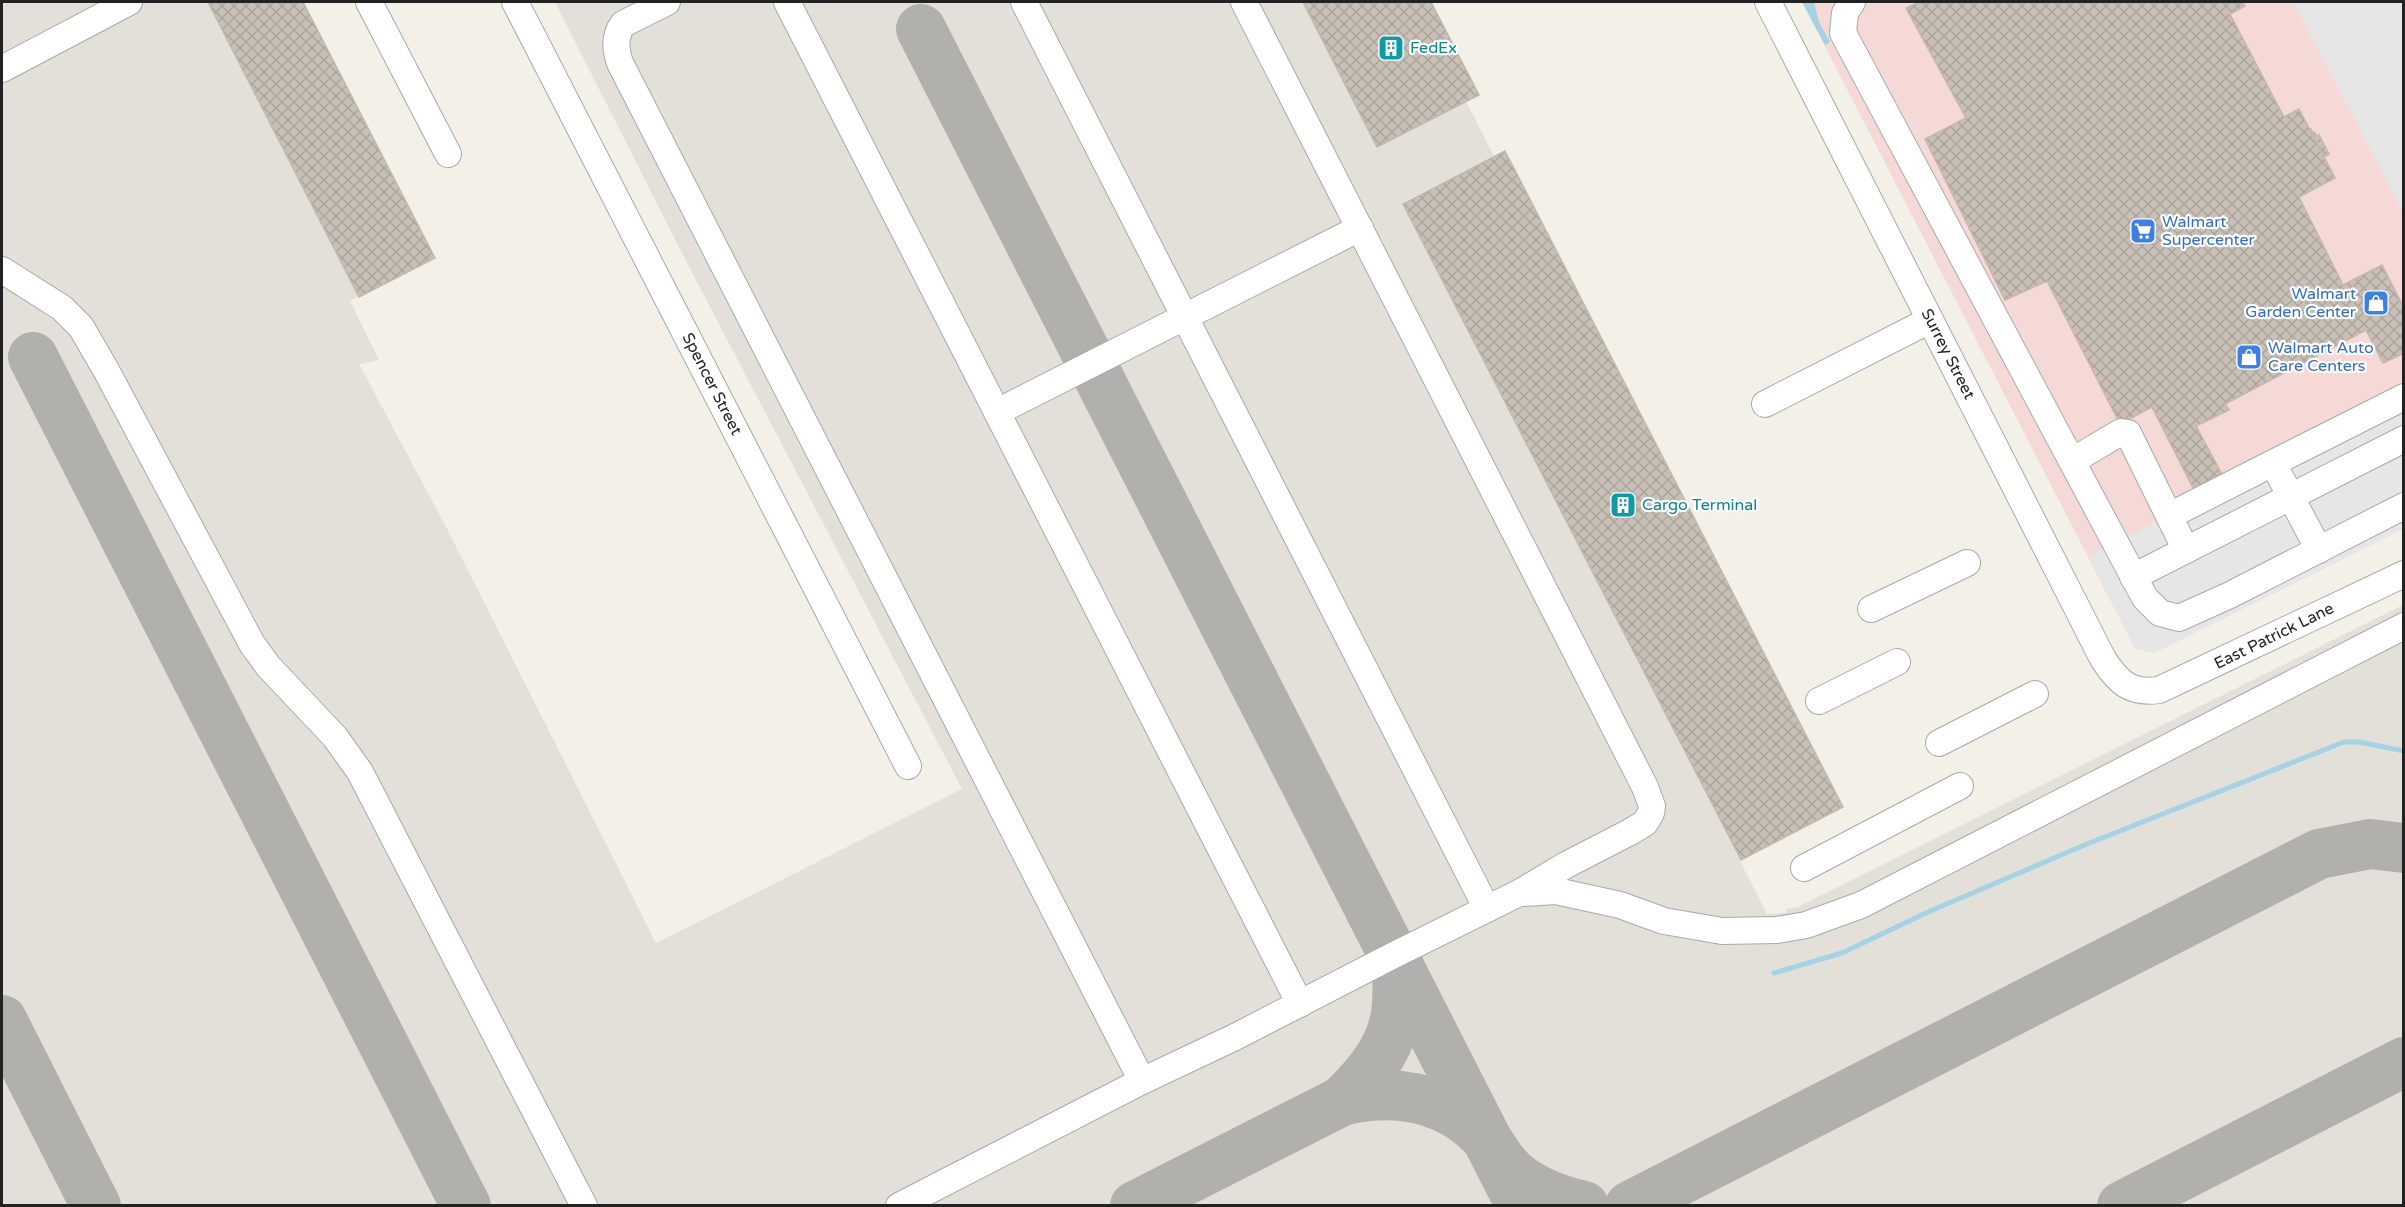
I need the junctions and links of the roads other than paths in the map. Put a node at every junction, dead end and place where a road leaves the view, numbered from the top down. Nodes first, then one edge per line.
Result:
1 (129, 2) edge
2 (369, 2) edge
3 (515, 2) edge
4 (667, 2) edge
5 (788, 2) edge
6 (1024, 2) edge
7 (1244, 2) edge
8 (1768, 2) edge
9 (1852, 2) edge
10 (2, 69) edge
11 (448, 154) dead end
12 (1360, 228) junction
13 (2, 270) edge
14 (1185, 317) junction
15 (1930, 320) junction
16 (2403, 397) edge
17 (1765, 404) dead end
18 (997, 412) junction
19 (2403, 439) edge
20 (2072, 461) junction
21 (2273, 463) junction
22 (2291, 496) junction
23 (2403, 506) edge
24 (2169, 516) junction
25 (2186, 550) junction
26 (2319, 550) junction
27 (1967, 563) dead end
28 (2403, 574) edge
29 (2133, 576) junction
30 (1871, 609) dead end
31 (2403, 626) edge
32 (1897, 662) dead end
33 (2144, 692) joint
34 (2035, 694) dead end
35 (1819, 701) dead end
36 (1939, 743) dead end
37 (908, 766) dead end
38 (1960, 786) dead end
39 (1804, 868) dead end
40 (1519, 893) junction
41 (1487, 909) junction
42 (1300, 1004) junction
43 (1142, 1081) junction
44 (584, 1206) edge
45 (899, 1206) edge

1 - 10 street
2 - 11 street
3 - 37 street, Spencer Street
4 - 43 street
5 - 18 street
6 - 14 street
7 - 12 street
8 - 15 street, Surrey Street
9 - 20 street
12 - 14 street
12 - 40 street
13 - 44 street
14 - 18 street
14 - 41 street
15 - 17 street
15 - 33 street, Surrey Street
16 - 21 street
18 - 42 street
19 - 22 street
20 - 24 street
20 - 29 street
21 - 22 street
21 - 24 street
22 - 25 street
22 - 26 street
23 - 26 street
24 - 25 street
25 - 29 street
26 - 29 street
27 - 30 street
28 - 33 street, East Patrick Lane
31 - 40 street
32 - 35 street
34 - 36 street
38 - 39 street
40 - 41 street
41 - 42 street
42 - 43 street
43 - 45 street

